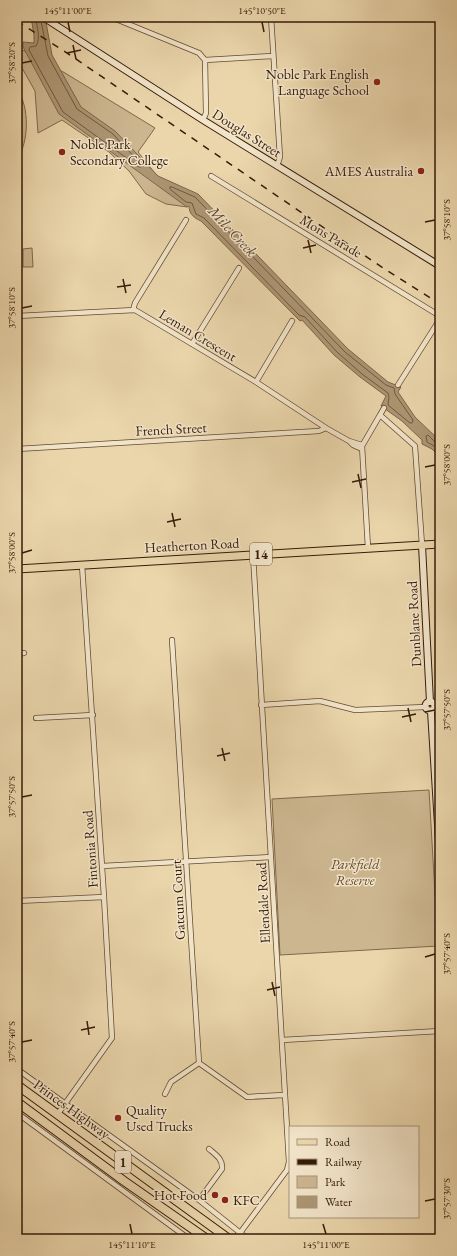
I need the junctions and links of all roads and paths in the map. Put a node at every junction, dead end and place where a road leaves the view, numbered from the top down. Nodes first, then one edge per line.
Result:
1 (43, 17) edge
2 (111, 17) edge
3 (271, 17) edge
4 (273, 56) junction
5 (205, 60) junction
6 (203, 120) junction
7 (277, 166) junction
8 (211, 176) dead end
9 (186, 220) dead end
10 (440, 266) edge
11 (239, 268) dead end
12 (133, 310) junction
13 (17, 316) edge
14 (440, 316) edge
15 (440, 319) edge
16 (292, 321) dead end
17 (192, 344) junction
18 (256, 382) junction
19 (398, 385) dead end
20 (384, 408) dead end
21 (380, 415) junction
22 (326, 428) junction
23 (362, 447) junction
24 (17, 449) edge
25 (440, 544) edge
26 (422, 545) junction
27 (368, 548) junction
28 (252, 555) junction
29 (82, 565) junction
30 (17, 569) edge
31 (172, 640) dead end
32 (24, 653) dead end
33 (17, 654) edge
34 (261, 705) junction
35 (429, 707) junction
36 (93, 715) junction
37 (36, 718) dead end
38 (271, 857) junction
39 (440, 858) edge
40 (187, 861) junction
41 (102, 866) junction
42 (104, 897) junction
43 (17, 901) edge
44 (440, 1031) edge
45 (282, 1040) junction
46 (199, 1062) junction
47 (17, 1069) edge
48 (17, 1085) edge
49 (165, 1094) dead end
50 (284, 1095) junction
51 (17, 1102) edge
52 (64, 1104) junction
53 (17, 1113) edge
54 (58, 1115) junction
55 (209, 1149) dead end
56 (199, 1200) junction
57 (240, 1233) junction
58 (189, 1239) edge
59 (207, 1239) edge
60 (229, 1239) edge
61 (232, 1239) edge
62 (239, 1239) edge
63 (248, 1239) edge

1 - 6 main road, Douglas Street
2 - 5 street
3 - 4 street
4 - 5 street
4 - 7 street
5 - 6 street
6 - 7 main road, Douglas Street
7 - 10 main road, Douglas Street
8 - 14 street, Mons Parade
9 - 12 street
11 - 17 street
12 - 13 street, Leman Crescent
12 - 17 street, Leman Crescent
15 - 19 street
16 - 18 street
17 - 18 street, Leman Crescent
18 - 22 street, Leman Crescent
20 - 21 street
21 - 23 street
21 - 26 street
22 - 23 street, Leman Crescent
22 - 24 street, French Street
23 - 27 street
25 - 26 main road, Heatherton Road / 14
26 - 27 main road, Heatherton Road / 14
26 - 35 main road, Dunblane Road
27 - 28 main road, Heatherton Road / 14
28 - 29 main road, Heatherton Road / 14
28 - 34 street, Ellendale Road
29 - 30 main road, Heatherton Road / 14
29 - 36 street, Fintonia Road
31 - 40 street, Gatcum Court
32 - 33 street
34 - 35 street
34 - 38 street, Ellendale Road
35 - 39 main road, Dunblane Road
36 - 37 street
36 - 41 street, Fintonia Road
38 - 40 street
38 - 45 street, Ellendale Road
40 - 41 street
40 - 46 street, Gatcum Court
41 - 42 street, Fintonia Road
42 - 43 street
42 - 52 street, Fintonia Road
44 - 45 street
45 - 50 street, Ellendale Road
46 - 49 street
46 - 50 street
47 - 52 street, Princes Highway
48 - 54 highway, Princes Highway / 1
50 - 57 street, Ellendale Road
51 - 59 highway, Princes Highway / 1
52 - 54 street, Fintonia Road
52 - 56 street, Princes Highway
53 - 58 street
54 - 60 highway, Princes Highway / 1
55 - 56 street
56 - 57 street, Princes Highway
57 - 61 street, Ellendale Road
57 - 62 street, Ellendale Road
57 - 63 street, Princes Highway

